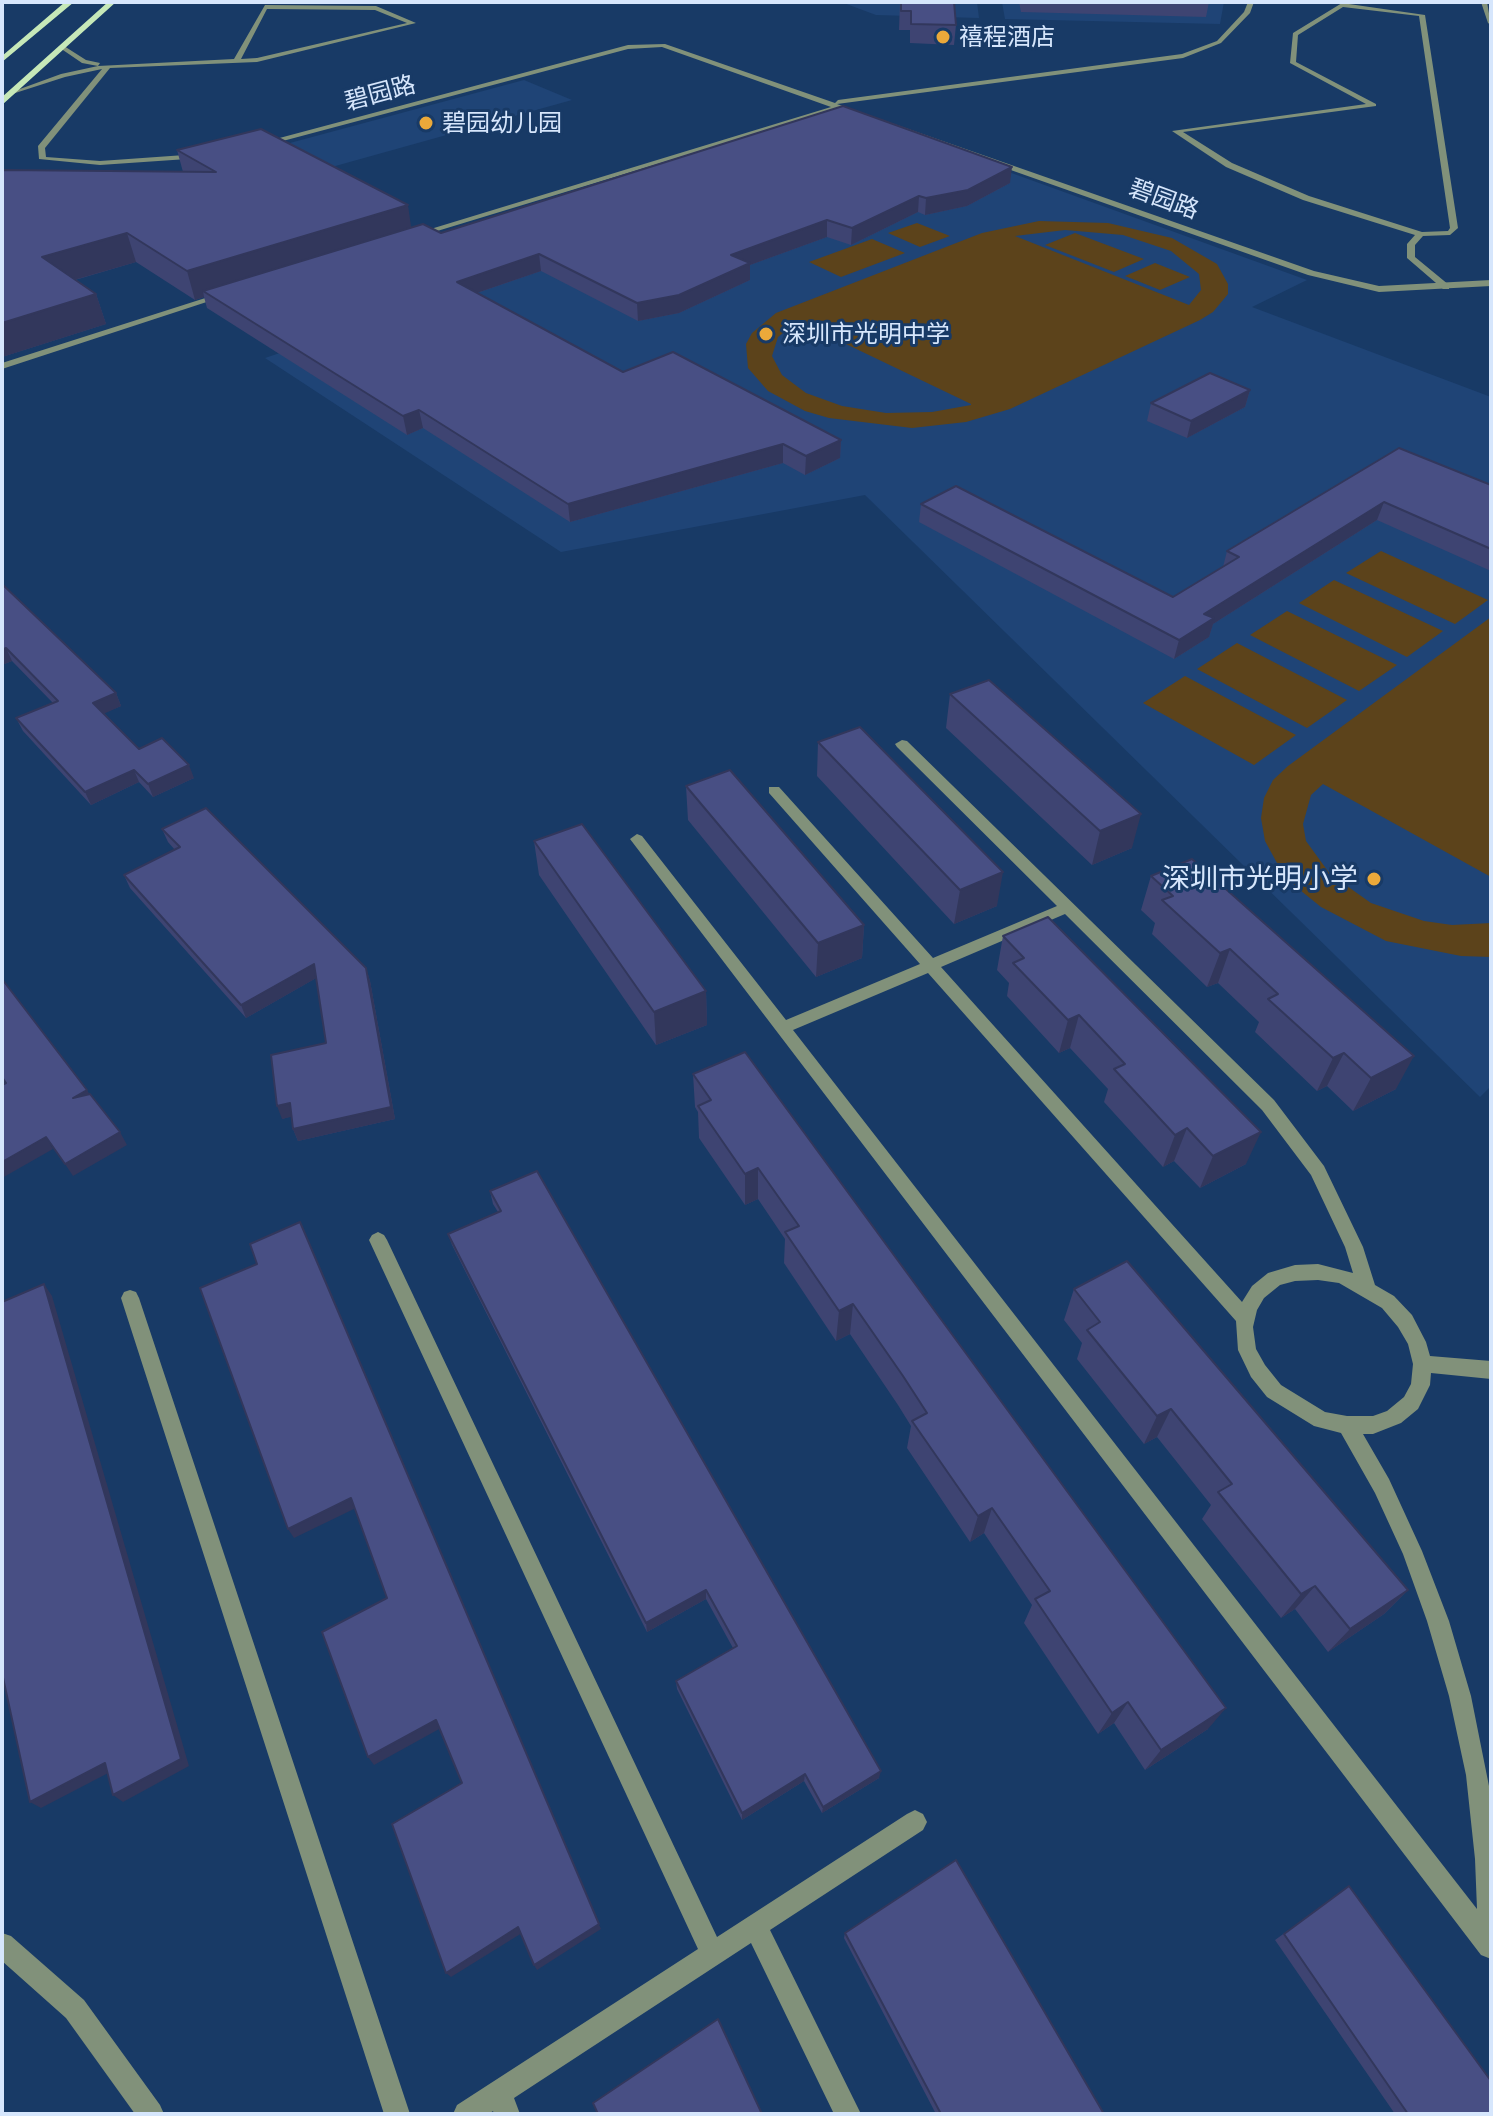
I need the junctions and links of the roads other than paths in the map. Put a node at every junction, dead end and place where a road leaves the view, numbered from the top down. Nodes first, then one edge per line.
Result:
1 (70, 2) edge
2 (112, 2) edge
3 (1251, 2) edge
4 (1484, 2) edge
5 (1491, 23) edge
6 (62, 47) junction
7 (2, 60) edge
8 (236, 61) junction
9 (108, 66) junction
10 (11, 94) junction
11 (2, 102) edge
12 (837, 104) junction
13 (249, 147) edge
14 (207, 155) edge
15 (1421, 234) junction
16 (400, 241) edge
17 (1491, 283) edge
18 (1446, 287) junction
19 (233, 292) edge
20 (2, 366) edge
21 (902, 744) dead end
22 (774, 790) dead end
23 (637, 839) dead end
24 (1068, 907) junction
25 (931, 966) junction
26 (783, 1028) junction
27 (378, 1240) dead end
28 (1366, 1287) junction
29 (130, 1298) dead end
30 (1246, 1319) junction
31 (1422, 1364) junction
32 (1491, 1370) edge
33 (1347, 1425) junction
34 (915, 1822) dead end
35 (755, 1926) junction
36 (2, 1945) edge
37 (1491, 1946) edge
38 (712, 1953) junction
39 (503, 2103) edge
40 (151, 2114) edge
41 (397, 2114) edge
42 (466, 2114) edge
43 (848, 2114) edge

1 - 7 main road
2 - 6 main road
3 - 12 street, 碧园路
4 - 5 street
6 - 9 street
6 - 10 main road
8 - 8 street
8 - 9 street
9 - 10 street
9 - 14 street
10 - 11 main road
12 - 13 street, 碧园路
12 - 16 street
12 - 18 street, 碧园路
15 - 15 street
15 - 18 street
17 - 18 street, 碧园路
19 - 20 street
21 - 24 street
22 - 25 street
23 - 26 street
24 - 25 street
24 - 28 street
25 - 26 street
25 - 30 street
26 - 37 street
27 - 38 street
28 - 30 street
28 - 31 street
29 - 41 street
30 - 33 street
31 - 32 street
31 - 33 street
33 - 37 street
34 - 35 street
35 - 38 street
35 - 43 street
36 - 40 street
38 - 39 street
39 - 42 street

